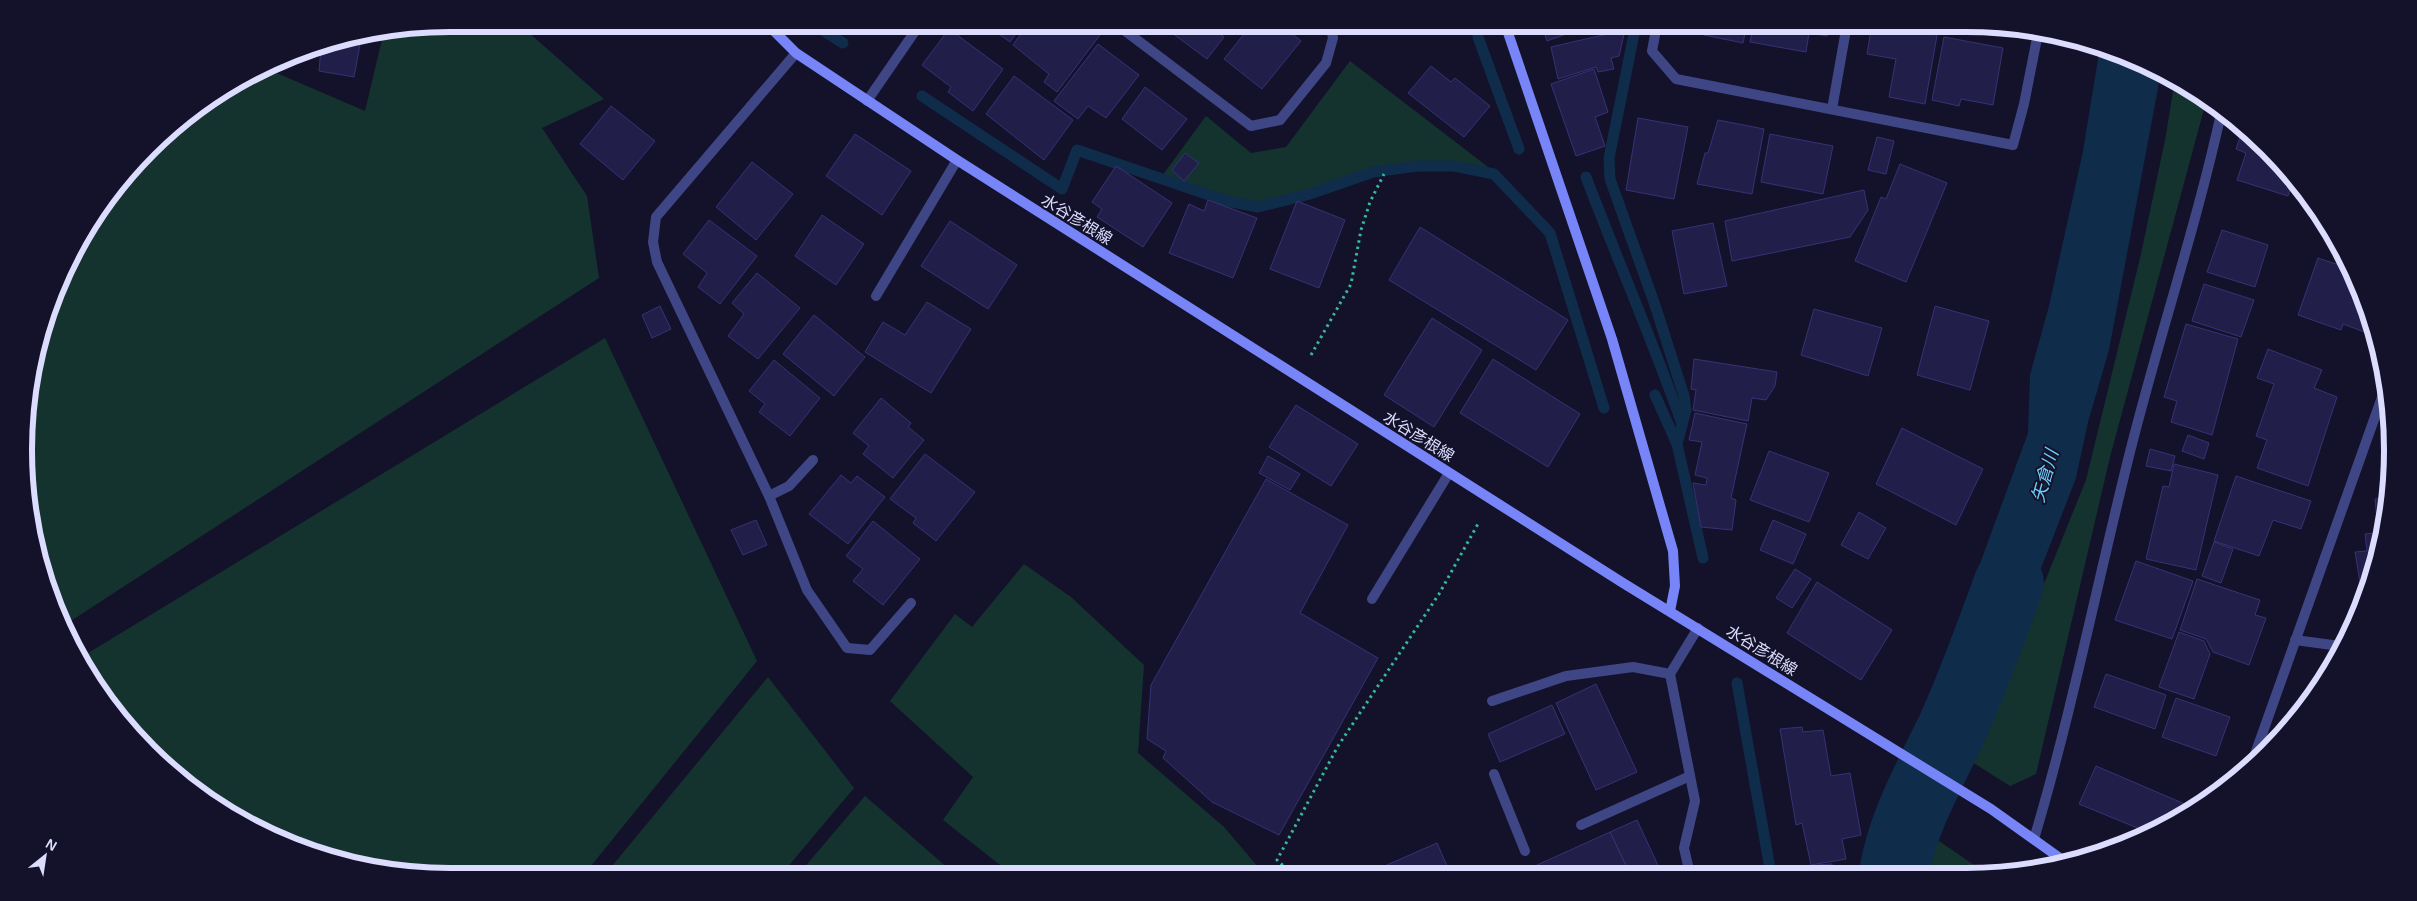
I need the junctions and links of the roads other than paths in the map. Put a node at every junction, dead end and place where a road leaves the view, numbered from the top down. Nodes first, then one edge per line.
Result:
1 (775, 32) edge
2 (914, 32) edge
3 (1127, 32) edge
4 (1331, 32) edge
5 (1508, 32) edge
6 (1656, 32) edge
7 (1846, 32) edge
8 (2037, 39) edge
9 (796, 53) junction
10 (867, 101) junction
11 (1832, 109) junction
12 (2220, 118) edge
13 (957, 160) junction
14 (876, 296) dead end
15 (2381, 399) edge
16 (813, 460) dead end
17 (1449, 473) junction
18 (769, 496) junction
19 (1372, 599) dead end
20 (911, 603) dead end
21 (1670, 611) junction
22 (1698, 628) junction
23 (2295, 640) junction
24 (2335, 645) edge
25 (1670, 674) junction
26 (1492, 701) dead end
27 (2256, 752) edge
28 (1494, 774) dead end
29 (1690, 776) junction
30 (1581, 825) dead end
31 (2034, 839) junction
32 (1526, 851) dead end
33 (2059, 858) edge
34 (1689, 868) edge

1 - 9 main road, 水谷彦根線
2 - 10 street
3 - 4 street
5 - 21 main road
6 - 11 street
7 - 11 street
8 - 11 street
9 - 10 main road, 水谷彦根線
9 - 18 street
10 - 13 main road, 水谷彦根線
12 - 31 street
13 - 14 street
13 - 17 main road, 水谷彦根線
15 - 23 street
16 - 18 street
17 - 19 street
17 - 21 main road, 水谷彦根線
18 - 20 street
21 - 22 main road, 水谷彦根線
22 - 25 street
22 - 31 main road, 水谷彦根線
23 - 24 street
23 - 27 street
25 - 26 street
25 - 29 street
28 - 32 street
29 - 30 street
29 - 34 street
31 - 33 main road, 水谷彦根線

